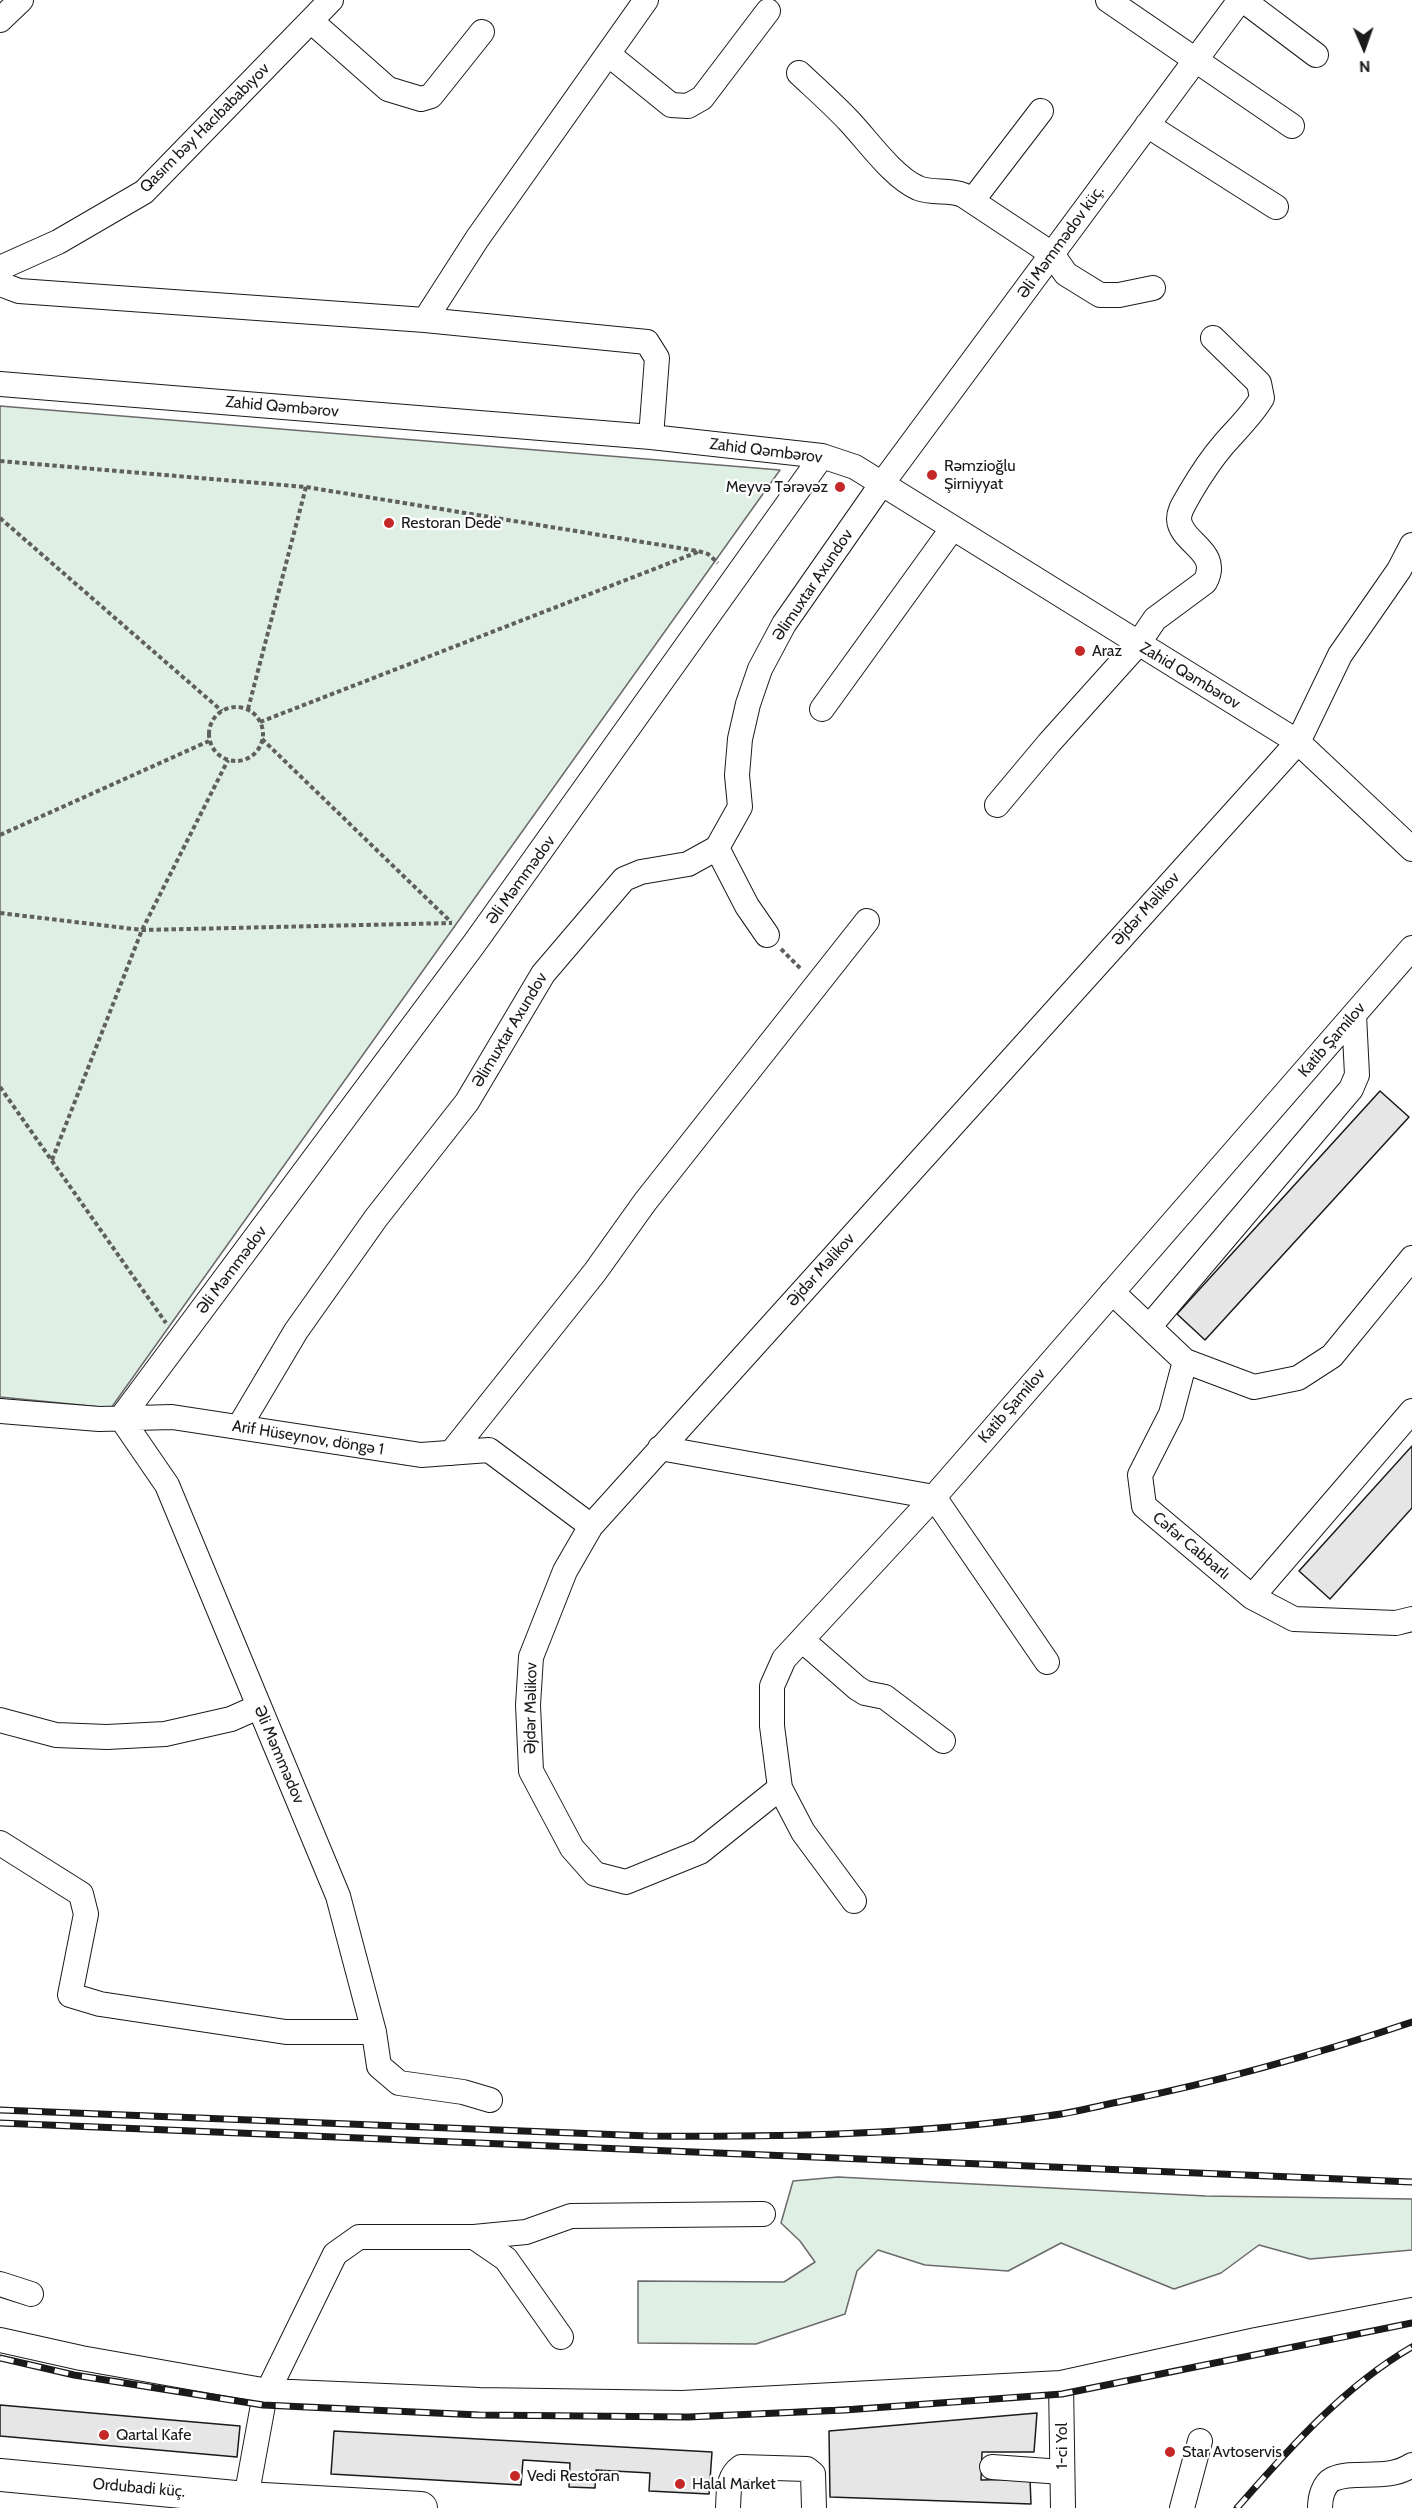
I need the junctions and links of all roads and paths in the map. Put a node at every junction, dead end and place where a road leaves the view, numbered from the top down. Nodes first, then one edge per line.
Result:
1 (21, 0) edge
2 (331, 0) edge
3 (646, 0) edge
4 (1108, 0) edge
5 (1241, 0) edge
6 (768, 11) dead end
7 (0, 20) edge
8 (311, 21) junction
9 (482, 32) dead end
10 (608, 54) junction
11 (1316, 55) dead end
12 (1196, 59) junction
13 (799, 73) dead end
14 (1041, 111) dead end
15 (1147, 125) junction
16 (1292, 126) dead end
17 (972, 201) junction
18 (1276, 207) dead end
19 (1052, 254) junction
20 (0, 268) edge
21 (0, 284) edge
22 (1153, 288) dead end
23 (425, 320) junction
24 (1213, 338) dead end
25 (0, 384) edge
26 (651, 437) junction
27 (822, 456) junction
28 (0, 461) edge
29 (881, 485) junction
30 (306, 487) junction
31 (0, 518) edge
32 (952, 529) junction
33 (1412, 545) edge
34 (1405, 572) edge
35 (1138, 644) junction
36 (248, 709) junction
37 (822, 710) dead end
38 (222, 711) junction
39 (260, 722) junction
40 (262, 739) junction
41 (209, 741) junction
42 (1298, 742) junction
43 (228, 760) junction
44 (997, 805) dead end
45 (0, 835) edge
46 (1411, 847) edge
47 (717, 848) junction
48 (0, 913) edge
49 (867, 921) dead end
50 (142, 930) junction
51 (766, 934) joint
52 (1412, 948) edge
53 (817, 985) junction
54 (1354, 1015) junction
55 (0, 1087) edge
56 (52, 1160) junction
57 (1412, 1258) edge
58 (1112, 1292) junction
59 (1149, 1327) junction
60 (179, 1341) junction
61 (1185, 1361) junction
62 (0, 1411) edge
63 (1412, 1411) edge
64 (121, 1418) junction
65 (239, 1427) junction
66 (660, 1448) junction
67 (451, 1453) junction
68 (934, 1497) junction
69 (591, 1526) junction
70 (1252, 1597) junction
71 (1412, 1619) edge
72 (802, 1640) junction
73 (1047, 1662) dead end
74 (258, 1707) junction
75 (0, 1720) edge
76 (943, 1742) dead end
77 (780, 1788) junction
78 (0, 1843) edge
79 (854, 1901) dead end
80 (374, 2032) junction
81 (490, 2100) dead end
82 (763, 2214) dead end
83 (474, 2237) junction
84 (0, 2284) edge
85 (31, 2294) dead end
86 (1412, 2310) edge
87 (561, 2337) dead end
88 (0, 2340) edge
89 (1061, 2384) junction
90 (268, 2391) junction
91 (1200, 2441) dead end
92 (1412, 2465) edge
93 (992, 2467) dead end
94 (1062, 2472) junction
95 (0, 2475) edge
96 (246, 2498) junction
97 (287, 2504) edge
98 (364, 2506) edge
99 (421, 2508) edge
100 (728, 2508) edge
101 (814, 2508) edge
102 (1063, 2508) edge
103 (1182, 2508) edge
104 (1320, 2508) edge

1 - 7 street
2 - 8 street, Qasım bəy Hacıbababıyov
3 - 10 street
4 - 12 street
5 - 11 street
5 - 12 street, Əli Məmmədov küç.
6 - 10 street
8 - 9 street
8 - 20 street, Qasım bəy Hacıbababıyov
10 - 23 street
12 - 15 street, Əli Məmmədov küç.
12 - 16 street
13 - 17 street
14 - 17 street
15 - 18 street
15 - 19 street, Əli Məmmədov küç.
17 - 19 street
19 - 22 street
19 - 29 street, Əli Məmmədov küç.
21 - 23 street
23 - 26 street
24 - 35 street
25 - 26 street, Zahid Qəmbərov
26 - 27 street, Zahid Qəmbərov
27 - 29 street, Zahid Qəmbərov
27 - 60 street, Əli Məmmədov
28 - 30 path
29 - 32 street, Zahid Qəmbərov
29 - 47 street, Əlimuxtar Axundov
30 - 36 path
30 - 39 path
31 - 38 path
32 - 35 street, Zahid Qəmbərov
32 - 37 street
33 - 34 street, Əjdər Məlikov
34 - 42 street, Əjdər Məlikov
35 - 42 street, Zahid Qəmbərov
35 - 44 street
36 - 38 path
36 - 39 path
38 - 41 path
39 - 40 path
40 - 43 path
40 - 50 path
41 - 43 path
41 - 45 path
42 - 46 street, Zahid Qəmbərov
42 - 66 street, Əjdər Məlikov
43 - 50 path
47 - 51 street
47 - 65 street, Əlimuxtar Axundov
48 - 50 path
49 - 53 street
50 - 56 path
51 - 53 path
52 - 54 street, Katib Şamilov
53 - 67 street
54 - 58 street, Katib Şamilov
54 - 59 street
55 - 56 path
56 - 60 path
57 - 61 street
58 - 59 street
58 - 68 street, Katib Şamilov
59 - 61 street
60 - 64 street, Əli Məmmədov
61 - 70 street, Cəfər Cabbarlı
62 - 64 street, Arif Hüseynov, döngə 1
63 - 70 street
64 - 65 street, Arif Hüseynov, döngə 1
64 - 74 street, Əli Məmmədov
65 - 67 street, Arif Hüseynov, döngə 1
66 - 68 street
66 - 69 street, Əjdər Məlikov
67 - 69 street, Arif Hüseynov, döngə 1
68 - 72 street, Katib Şamilov
68 - 73 street
69 - 77 street, Əjdər Məlikov
70 - 71 street, Cəfər Cabbarlı
72 - 76 street
72 - 77 street, Katib Şamilov
74 - 75 street
74 - 80 street, Əli Məmmədov
77 - 79 street, Katib Şamilov
78 - 80 street
80 - 81 street, Əli Məmmədov
82 - 83 street
83 - 87 street
83 - 90 street
84 - 85 street
86 - 89 street
88 - 90 street
89 - 90 street
89 - 94 street, 1-ci Yol
90 - 96 street
91 - 103 street
92 - 104 street
93 - 94 street
94 - 102 street, 1-ci Yol
95 - 96 main road, Ordubadi küç.
96 - 97 main road, Ordubadi küç.
97 - 98 main road, Ordubadi küç.
98 - 99 main road, Ordubadi küç.
100 - 101 street

